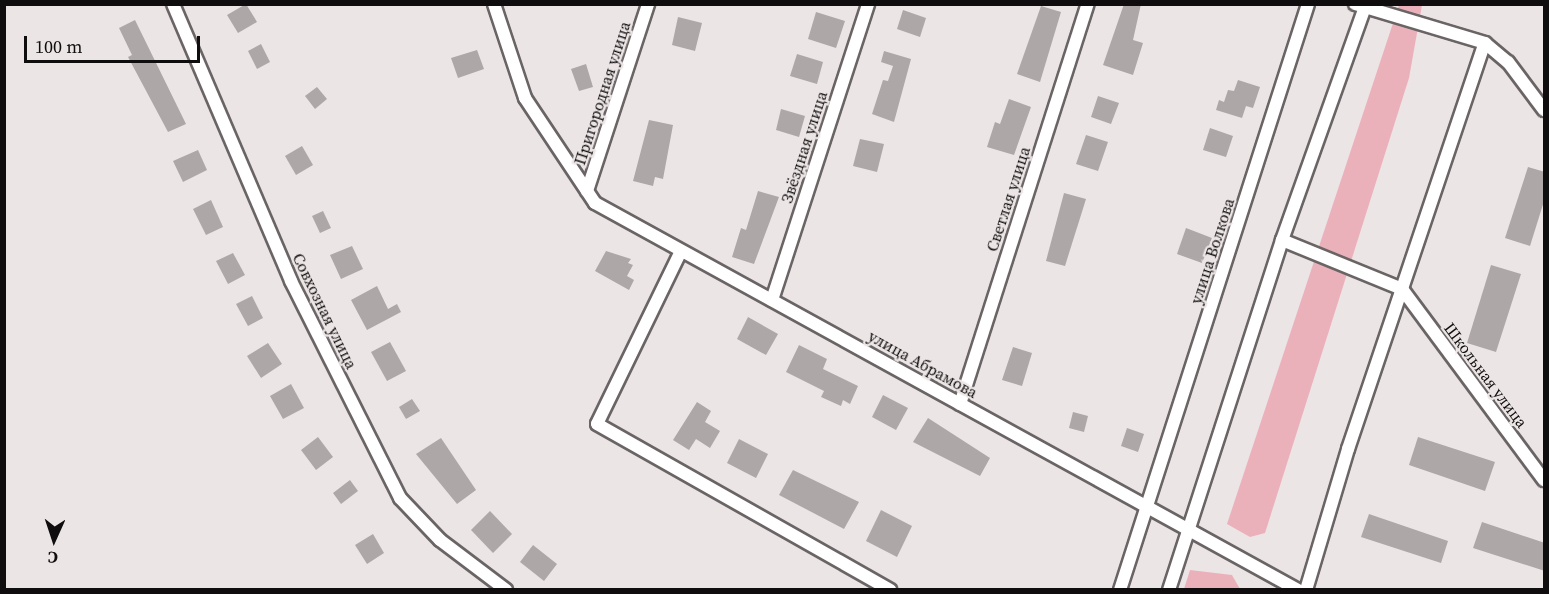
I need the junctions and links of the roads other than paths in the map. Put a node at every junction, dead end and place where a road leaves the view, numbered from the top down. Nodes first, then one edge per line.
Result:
1 (173, 4) edge
2 (494, 4) edge
3 (648, 4) edge
4 (868, 4) edge
5 (1088, 4) edge
6 (1308, 4) edge
7 (1362, 6) edge
8 (1485, 43) junction
9 (1545, 110) edge
10 (587, 191) junction
11 (1282, 240) junction
12 (681, 251) junction
13 (1402, 289) junction
14 (772, 300) junction
15 (960, 404) junction
16 (1545, 480) edge
17 (1148, 507) junction
18 (1188, 529) junction
19 (506, 590) edge
20 (890, 590) edge
21 (1120, 590) edge
22 (1169, 590) edge
23 (1298, 590) edge
24 (1306, 590) edge

1 - 19 street, Совхозная улица
2 - 10 street, улица Абрамова
3 - 10 street, Пригородная улица
4 - 14 street, Звёздная улица
5 - 15 street, Светлая улица
6 - 17 street, улица Волкова
7 - 8 street
7 - 11 street
8 - 9 street
8 - 13 street
10 - 12 street, улица Абрамова
11 - 13 street
11 - 18 street
12 - 14 street, улица Абрамова
12 - 20 street
13 - 16 street, Школьная улица
13 - 24 street
14 - 15 street, улица Абрамова
15 - 17 street, улица Абрамова
17 - 18 street, улица Абрамова
17 - 21 street
18 - 22 street
18 - 23 street, улица Абрамова

